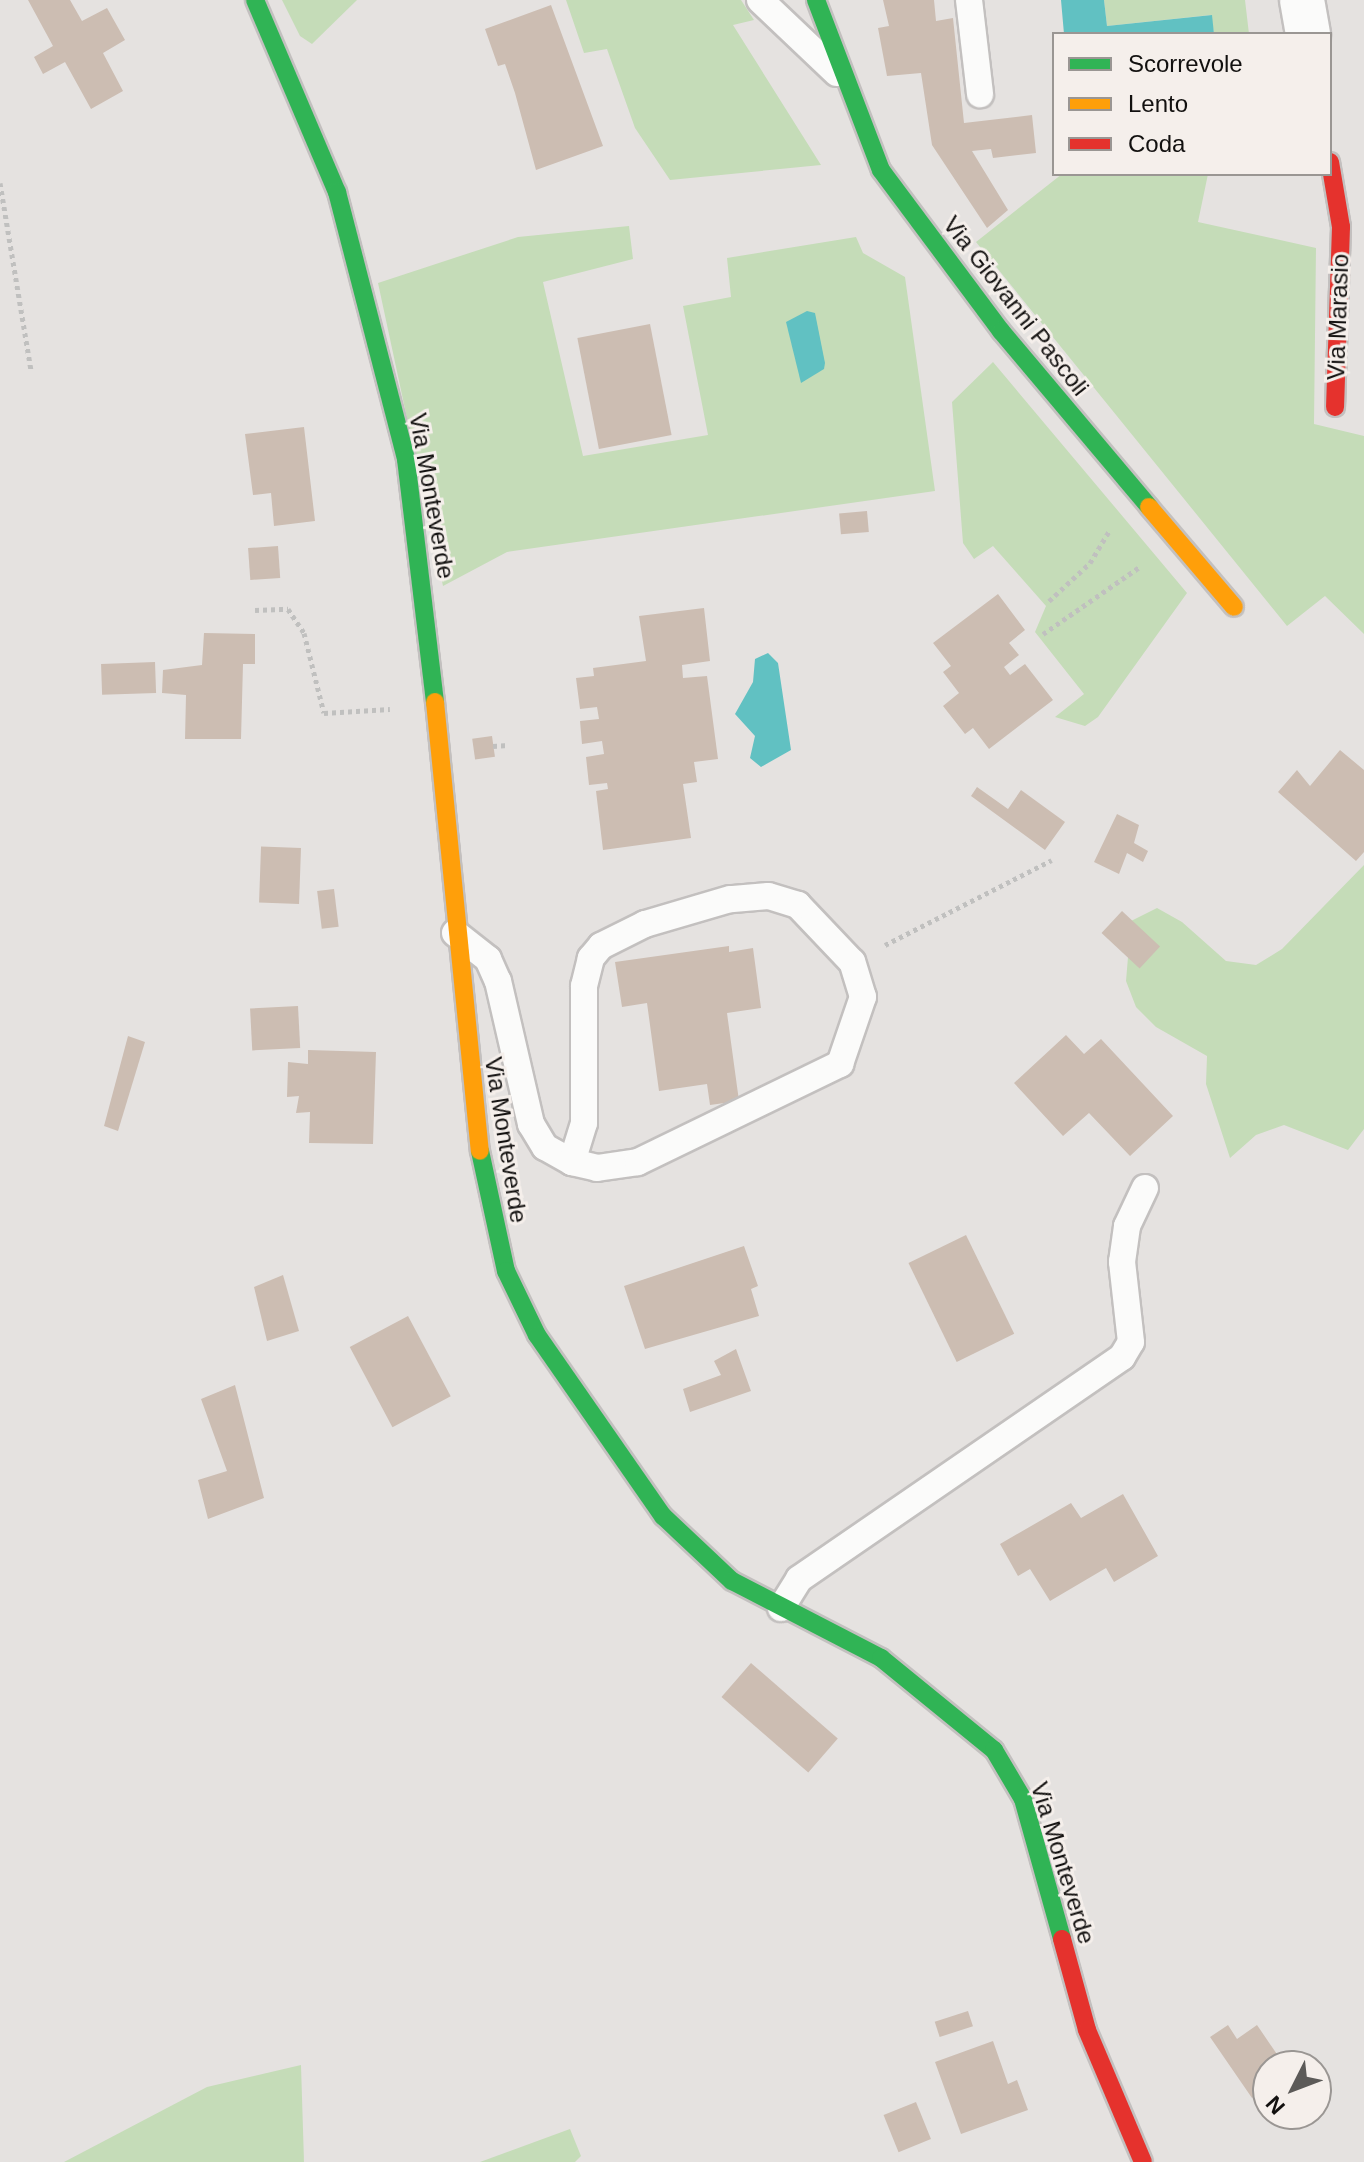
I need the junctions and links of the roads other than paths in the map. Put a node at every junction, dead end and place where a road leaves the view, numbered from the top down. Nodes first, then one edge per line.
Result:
1 (255, 0) edge
2 (760, 0) edge
3 (816, 0) edge
4 (969, 0) edge
5 (1302, 0) edge
6 (1308, 32) edge
7 (843, 78) junction
8 (980, 94) dead end
9 (1332, 168) edge
10 (1352, 233) edge
11 (1335, 407) dead end
12 (1234, 607) dead end
13 (455, 933) junction
14 (572, 1162) junction
15 (1145, 1188) dead end
16 (781, 1608) junction
17 (1143, 2162) edge

1 - 13 street, Via Monteverde
2 - 7 lane
3 - 7 street, Via Giovanni Pascoli
4 - 8 lane
5 - 6 street
7 - 12 street, Via Giovanni Pascoli
9 - 10 street, Via Marasio
10 - 11 street, Via Marasio
13 - 14 lane
13 - 16 street, Via Monteverde
14 - 14 lane
15 - 16 lane
16 - 17 street, Via Monteverde

